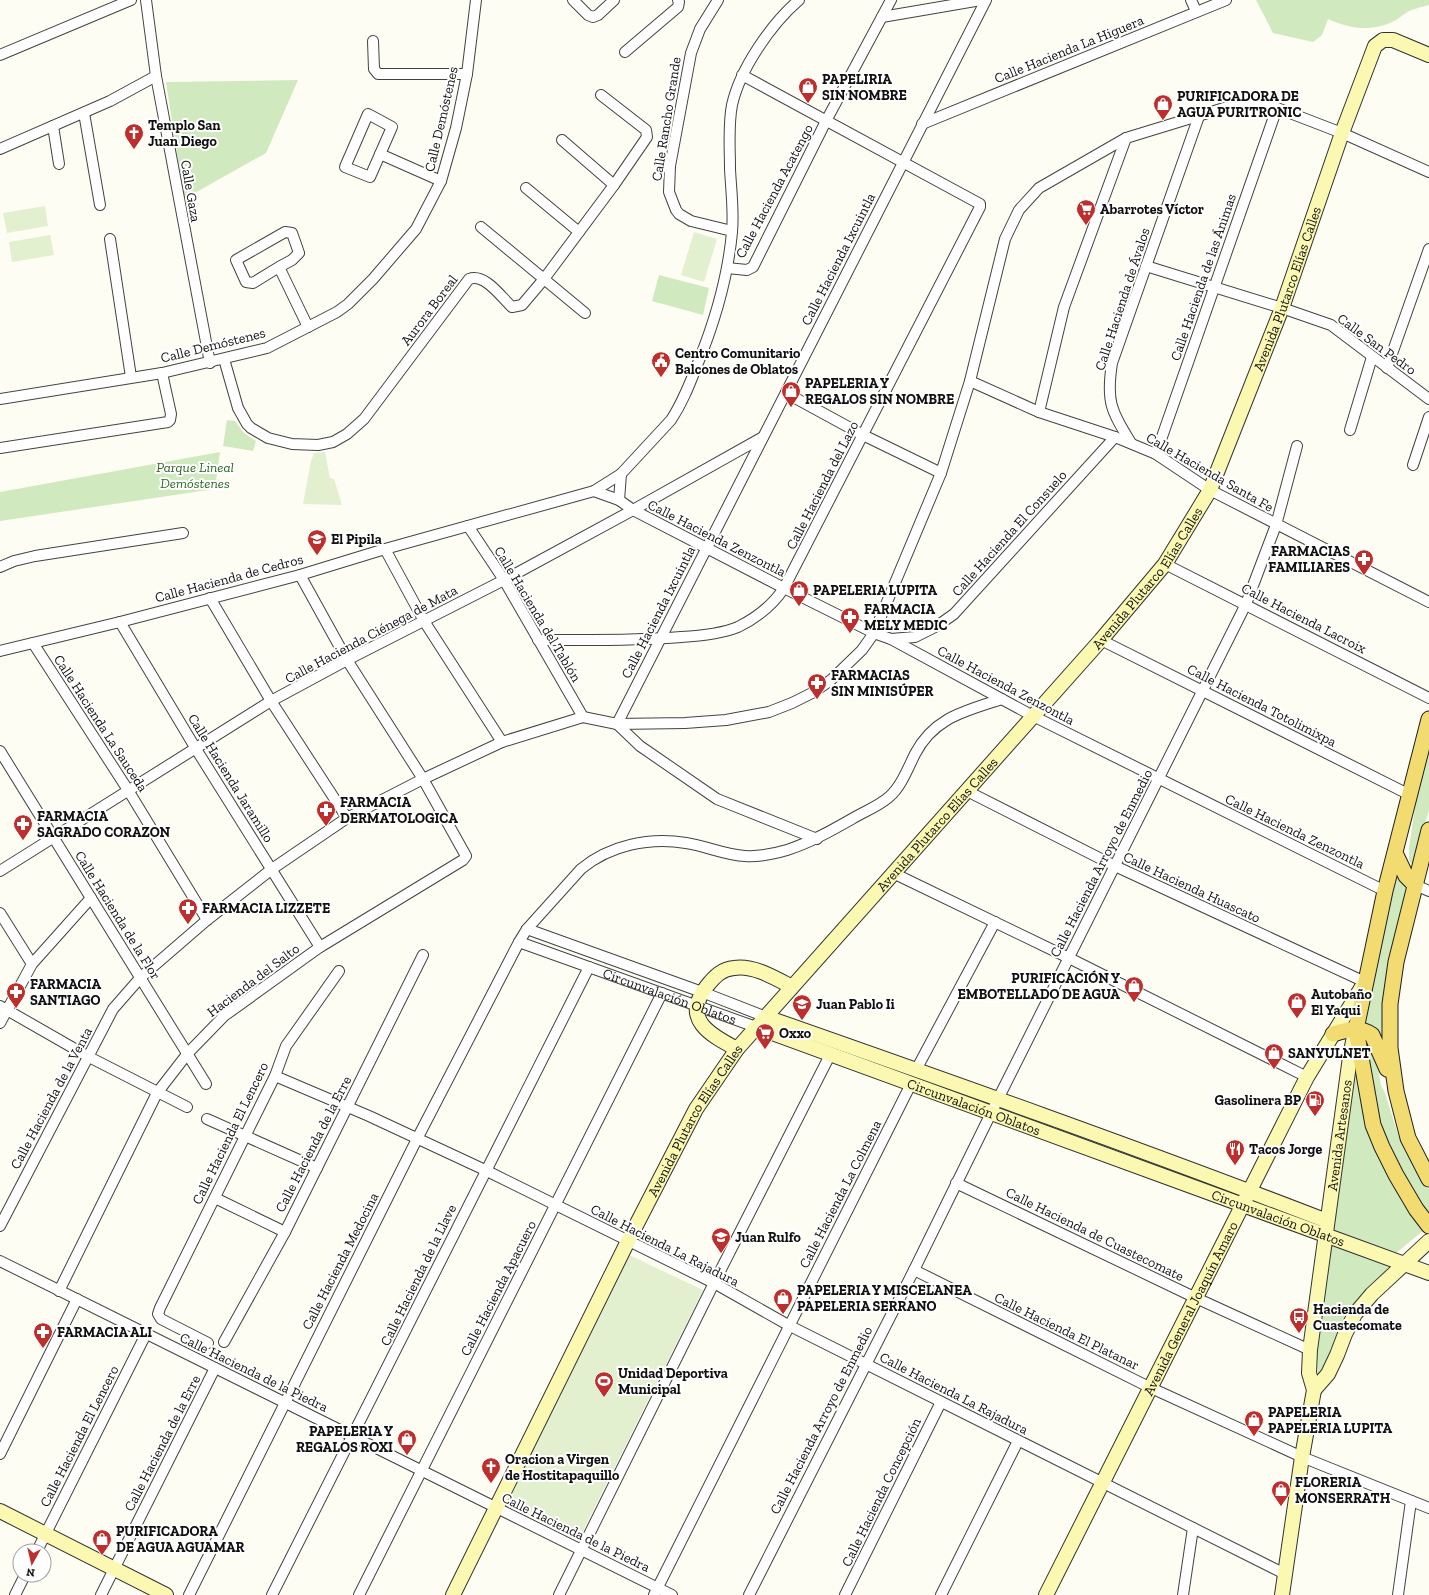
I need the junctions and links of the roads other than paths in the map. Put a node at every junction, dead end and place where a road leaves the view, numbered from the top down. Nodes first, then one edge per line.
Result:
1 (131, 0) edge
2 (146, 0) edge
3 (476, 0) edge
4 (573, 0) edge
5 (614, 0) edge
6 (678, 0) edge
7 (718, 0) edge
8 (799, 0) edge
9 (891, 0) edge
10 (981, 0) edge
11 (986, 0) edge
12 (1191, 0) edge
13 (1226, 0) edge
14 (1196, 11) junction
15 (882, 17) junction
16 (373, 41) dead end
17 (625, 52) dead end
18 (0, 55) edge
19 (1429, 55) edge
20 (467, 74) junction
21 (742, 75) junction
22 (156, 76) junction
23 (601, 95) dead end
24 (1277, 108) junction
25 (84, 112) junction
26 (1199, 116) junction
27 (826, 121) junction
28 (922, 124) junction
29 (53, 126) junction
30 (1342, 133) junction
31 (1126, 138) junction
32 (562, 140) dead end
33 (0, 149) edge
34 (380, 154) junction
35 (903, 162) junction
36 (59, 164) dead end
37 (1429, 172) edge
38 (442, 180) junction
39 (614, 185) junction
40 (526, 188) dead end
41 (100, 205) dead end
42 (481, 227) dead end
43 (732, 231) junction
44 (579, 232) junction
45 (110, 239) dead end
46 (1429, 249) edge
47 (1146, 266) junction
48 (279, 267) junction
49 (727, 268) junction
50 (544, 279) junction
51 (1214, 287) junction
52 (1282, 308) junction
53 (586, 313) dead end
54 (308, 327) junction
55 (1372, 357) junction
56 (224, 359) junction
57 (210, 362) junction
58 (1387, 368) junction
59 (162, 373) junction
60 (131, 377) junction
61 (970, 381) junction
62 (786, 393) junction
63 (0, 399) edge
64 (1429, 399) edge
65 (1039, 412) junction
66 (1429, 417) edge
67 (1350, 430) dead end
68 (863, 435) junction
69 (763, 436) junction
70 (1115, 437) junction
71 (1131, 443) junction
72 (1297, 446) dead end
73 (0, 448) edge
74 (1156, 454) junction
75 (1413, 465) dead end
76 (941, 473) junction
77 (621, 474) junction
78 (1210, 490) junction
79 (594, 491) junction
80 (619, 500) junction
81 (633, 510) junction
82 (1276, 525) junction
83 (468, 526) junction
84 (183, 533) dead end
85 (707, 548) junction
86 (385, 549) junction
87 (1165, 564) junction
88 (0, 567) edge
89 (300, 575) junction
90 (504, 580) junction
91 (784, 588) junction
92 (210, 598) junction
93 (1429, 602) edge
94 (1246, 604) junction
95 (424, 621) junction
96 (120, 622) junction
97 (874, 632) junction
98 (660, 639) junction
99 (891, 639) junction
100 (538, 640) junction
101 (1101, 640) junction
102 (33, 643) junction
103 (0, 651) edge
104 (347, 660) junction
105 (1202, 691) junction
106 (1429, 698) edge
107 (1002, 700) junction
108 (271, 702) junction
109 (1033, 716) junction
110 (583, 717) junction
111 (1429, 718) edge
112 (617, 724) junction
113 (502, 742) junction
114 (196, 749) junction
115 (0, 751) edge
116 (1159, 778) junction
117 (423, 779) junction
118 (128, 790) junction
119 (967, 791) junction
120 (1410, 795) junction
121 (347, 818) junction
122 (1429, 830) edge
123 (54, 838) junction
124 (817, 839) junction
125 (1395, 853) junction
126 (1115, 866) junction
127 (272, 869) junction
128 (0, 871) edge
129 (893, 873) junction
130 (1422, 888) edge
131 (1385, 891) junction
132 (91, 898) junction
133 (0, 913) edge
134 (208, 920) junction
135 (994, 922) junction
136 (528, 929) junction
137 (519, 942) junction
138 (320, 947) junction
139 (423, 955) dead end
140 (1069, 958) junction
141 (32, 964) junction
142 (589, 967) junction
143 (339, 971) dead end
144 (141, 978) junction
145 (1364, 982) junction
146 (792, 987) junction
147 (702, 992) junction
148 (662, 993) junction
149 (697, 1006) junction
150 (3, 1007) edge
151 (766, 1017) junction
152 (0, 1023) edge
153 (756, 1027) junction
154 (1356, 1029) junction
155 (1333, 1034) junction
156 (737, 1048) junction
157 (188, 1053) junction
158 (830, 1055) junction
159 (89, 1057) junction
160 (916, 1070) junction
161 (275, 1076) junction
162 (1307, 1077) junction
163 (206, 1084) dead end
164 (911, 1084) junction
165 (1396, 1091) junction
166 (157, 1093) junction
167 (998, 1099) junction
168 (186, 1107) dead end
169 (347, 1108) junction
170 (991, 1113) junction
171 (207, 1119) dead end
172 (246, 1136) junction
173 (417, 1139) junction
174 (316, 1168) junction
175 (486, 1170) junction
176 (1429, 1179) edge
177 (956, 1182) junction
178 (1250, 1191) junction
179 (215, 1198) junction
180 (555, 1205) junction
181 (1243, 1205) junction
182 (1327, 1221) junction
183 (0, 1226) edge
184 (1429, 1226) edge
185 (285, 1232) junction
186 (1326, 1236) junction
187 (628, 1241) junction
188 (1429, 1241) edge
189 (0, 1261) edge
190 (1405, 1264) junction
191 (914, 1270) junction
192 (1429, 1272) edge
193 (714, 1283) junction
194 (59, 1291) junction
195 (1196, 1298) junction
196 (77, 1299) junction
197 (790, 1326) junction
198 (146, 1334) junction
199 (224, 1342) dead end
200 (208, 1343) dead end
201 (1310, 1350) junction
202 (865, 1364) junction
203 (215, 1368) junction
204 (1149, 1387) junction
205 (1314, 1390) junction
206 (941, 1402) junction
207 (285, 1403) junction
208 (353, 1436) junction
209 (1018, 1441) junction
210 (0, 1454) edge
211 (1302, 1457) junction
212 (421, 1470) junction
213 (1102, 1483) junction
214 (1411, 1500) junction
215 (497, 1508) junction
216 (1429, 1508) edge
217 (0, 1511) edge
218 (1193, 1528) junction
219 (46, 1534) junction
220 (41, 1543) edge
221 (581, 1550) junction
222 (114, 1569) junction
223 (1285, 1574) junction
224 (21, 1583) edge
225 (656, 1592) edge
226 (15, 1595) edge
227 (101, 1595) edge
228 (166, 1595) edge
229 (189, 1595) edge
230 (272, 1595) edge
231 (359, 1595) edge
232 (453, 1595) edge
233 (559, 1595) edge
234 (672, 1595) edge
235 (749, 1595) edge
236 (845, 1595) edge
237 (941, 1595) edge
238 (1046, 1595) edge
239 (1183, 1595) edge
240 (1282, 1595) edge
241 (1398, 1595) edge

1 - 18 street
2 - 22 street, Calle Gaza
3 - 20 street, Calle Demóstenes
4 - 5 street
6 - 17 street
7 - 43 street, Calle Rancho Grande
8 - 21 street, Calle Hacienda de Cedros
9 - 15 street, Calle Hacienda Acatengo
10 - 15 street
11 - 28 street, Calle Hacienda Ixcuintla
12 - 14 street
13 - 14 street, Calle Hacienda La Higuera
14 - 28 street, Calle Hacienda La Higuera
15 - 27 street, Calle Hacienda Acatengo
16 - 20 street
19 - 30 street, Avenida Plutarco Elías Calles
20 - 38 street, Calle Demóstenes
21 - 27 street
21 - 43 street, Calle Hacienda de Cedros
22 - 25 street
22 - 57 street, Calle Gaza
23 - 39 street, Aurora Boreal
24 - 26 street, Calle Hacienda de la Venta
24 - 30 street, Calle Hacienda de la Venta
24 - 51 street, Calle Hacienda de las Ánimas
25 - 29 street
25 - 41 street
26 - 31 street, Calle Hacienda de la Venta
26 - 47 street, Calle Hacienda de Ávalos
27 - 35 street
27 - 49 street, Calle Hacienda Acatengo
28 - 35 street, Calle Hacienda Ixcuintla
29 - 33 street
29 - 36 street
30 - 37 street, Calle Hacienda de la Venta
30 - 52 street, Avenida Plutarco Elías Calles
31 - 61 street, Calle Hacienda de la Venta
31 - 65 street
32 - 39 street
34 - 34 street
34 - 38 street
35 - 62 street, Calle Hacienda Ixcuintla
35 - 68 street, Calle Hacienda del Lazo
38 - 54 street, Calle Demóstenes
39 - 44 street, Aurora Boreal
40 - 44 street
42 - 50 street
43 - 49 street, Calle Hacienda de Cedros
44 - 50 street, Aurora Boreal
45 - 60 street
46 - 58 street
47 - 51 street, Calle San Pedro
47 - 71 street, Calle Hacienda de Ávalos
48 - 48 street
48 - 54 street
49 - 77 street, Calle Hacienda de Cedros
50 - 53 street
50 - 56 street, Aurora Boreal
51 - 52 street, Calle San Pedro
51 - 74 street, Calle Hacienda de las Ánimas
52 - 55 street, Calle San Pedro
52 - 78 street, Avenida Plutarco Elías Calles
54 - 56 street, Calle Demóstenes
55 - 58 street, Calle San Pedro
55 - 67 street
56 - 57 street, Calle Demóstenes
57 - 59 street, Calle Demóstenes
58 - 64 street, Calle San Pedro
59 - 60 street, Calle Demóstenes
59 - 73 street
60 - 63 street, Calle Demóstenes
61 - 65 street, Calle Hacienda Santa Fe
61 - 76 street, Calle Hacienda de la Venta
62 - 68 street
62 - 69 street, Calle Hacienda Ixcuintla
65 - 70 street, Calle Hacienda Santa Fe
66 - 75 street
68 - 76 street
68 - 91 street, Calle Hacienda del Lazo
69 - 81 street, Calle Hacienda Ciénega de Mata
69 - 85 street, Calle Hacienda Ixcuintla
70 - 71 street, Calle Hacienda Santa Fe
70 - 99 street, Calle Hacienda El Consuelo
71 - 74 street, Calle Hacienda Santa Fe
72 - 82 street, Calle Hacienda Arroyo de Enmedio
74 - 78 street, Calle Hacienda Santa Fe
76 - 97 street, Calle Hacienda de la Venta
77 - 79 street, Calle Hacienda de Cedros
77 - 80 street
78 - 82 street, Calle Hacienda Santa Fe
78 - 87 street, Avenida Plutarco Elías Calles
79 - 80 street, Calle Hacienda Zenzontla
79 - 83 street, Calle Hacienda de Cedros
80 - 81 street, Calle Hacienda Zenzontla
81 - 85 street, Calle Hacienda Zenzontla
81 - 90 street, Calle Hacienda Ciénega de Mata
82 - 93 street, Calle Hacienda Santa Fe
82 - 94 street, Calle Hacienda Arroyo de Enmedio
83 - 86 street, Calle Hacienda de Cedros
83 - 90 street, Calle Hacienda del Tablón
84 - 88 street
85 - 91 street, Calle Hacienda Zenzontla
85 - 98 street, Calle Hacienda Ixcuintla
86 - 89 street, Calle Hacienda de Cedros
86 - 95 street
87 - 94 street, Calle Hacienda Lacroix
87 - 101 street, Avenida Plutarco Elías Calles
89 - 92 street, Calle Hacienda de Cedros
89 - 104 street
90 - 95 street, Calle Hacienda Ciénega de Mata
90 - 100 street, Calle Hacienda del Tablón
91 - 97 street, Calle Hacienda Zenzontla
91 - 98 street, Calle Hacienda del Lazo
92 - 96 street, Calle Hacienda de Cedros
92 - 108 street
94 - 105 street, Calle Hacienda Arroyo de Enmedio
94 - 106 street, Calle Hacienda Lacroix
95 - 104 street, Calle Hacienda Ciénega de Mata
95 - 113 street
96 - 102 street, Calle Hacienda de Cedros
96 - 114 street, Calle Hacienda Jaramillo
97 - 99 street, Calle Hacienda Zenzontla
97 - 112 street, Calle Hacienda de la Venta
98 - 100 street, Calle Hacienda del Lazo
98 - 112 street, Calle Hacienda Ixcuintla
99 - 107 street, Calle Hacienda Zenzontla
100 - 110 street, Calle Hacienda del Tablón
101 - 105 street, Calle Hacienda Totolimixpa
101 - 109 street, Avenida Plutarco Elías Calles
102 - 103 street, Calle Hacienda de Cedros
102 - 118 street, Calle Hacienda La Sauceda
104 - 108 street, Calle Hacienda Ciénega de Mata
104 - 117 street
105 - 116 street, Calle Hacienda Arroyo de Enmedio
105 - 120 street, Calle Hacienda Totolimixpa
107 - 109 street, Calle Hacienda Zenzontla
107 - 124 street, Calle Hacienda Medocina
108 - 114 street, Calle Hacienda Ciénega de Mata
108 - 121 street
109 - 116 street, Calle Hacienda Zenzontla
109 - 119 street, Avenida Plutarco Elías Calles
110 - 112 street, Calle Hacienda de la Venta
110 - 113 street, Calle Hacienda de la Venta
111 - 120 main road, Avenida Artesanos
112 - 124 street
113 - 117 street, Calle Hacienda de la Venta
114 - 118 street, Calle Hacienda Ciénega de Mata
114 - 127 street, Calle Hacienda Jaramillo
115 - 123 street, Calle Hacienda de la Flor
116 - 126 street, Calle Hacienda Arroyo de Enmedio
116 - 131 street, Calle Hacienda Zenzontla
117 - 121 street, Calle Hacienda de la Venta
117 - 138 street, Hacienda del Salto
118 - 123 street, Calle Hacienda Ciénega de Mata
118 - 134 street, Calle Hacienda La Sauceda
119 - 126 street, Calle Hacienda Huascato
119 - 129 street, Avenida Plutarco Elías Calles
120 - 125 main road, Avenida Artesanos
121 - 127 street, Calle Hacienda de la Venta
122 - 130 main road
123 - 128 street, Calle Hacienda Ciénega de Mata
123 - 132 street, Calle Hacienda de la Flor
124 - 136 street, Calle Hacienda Medocina
125 - 130 main road
125 - 131 main road, Avenida Artesanos
126 - 140 street, Calle Hacienda Arroyo de Enmedio
126 - 145 street, Calle Hacienda Huascato
127 - 134 street, Calle Hacienda de la Venta
127 - 138 street, Calle Hacienda Jaramillo
129 - 135 street
129 - 146 street, Avenida Plutarco Elías Calles
130 - 165 main road
131 - 145 main road, Avenida Artesanos
132 - 141 street
132 - 144 street, Calle Hacienda de la Flor
133 - 141 street
134 - 144 street, Calle Hacienda de la Venta
135 - 140 street
135 - 160 street
136 - 137 street, Calle Hacienda Medocina
136 - 147 street, Circunvalación Oblatos
137 - 142 street, Circunvalación Oblatos
137 - 173 street, Calle Hacienda Medocina
138 - 157 street, Hacienda del Salto
139 - 169 street, Calle Hacienda de la Erre
140 - 162 street
140 - 167 street, Calle Hacienda Arroyo de Enmedio
141 - 150 street
142 - 148 street, Circunvalación Oblatos
142 - 175 street, Calle Hacienda de la Llave
143 - 161 street, Calle Hacienda El Lencero
144 - 157 street, Calle Hacienda de la Flor
144 - 159 street, Calle Hacienda de la Venta
145 - 154 main road, Avenida Artesanos
145 - 155 street, Avenida General Joaquín Amaro
146 - 147 street
146 - 151 street, Avenida Plutarco Elías Calles
147 - 149 street
147 - 151 street, Circunvalación Oblatos
148 - 149 street, Circunvalación Oblatos
148 - 180 street, Calle Hacienda Apacuero
149 - 153 street, Circunvalación Oblatos
149 - 156 street
150 - 152 street
150 - 159 street
151 - 153 street, Avenida Plutarco Elías Calles
151 - 160 street, Circunvalación Oblatos
153 - 156 street, Avenida Plutarco Elías Calles
153 - 158 street, Circunvalación Oblatos
154 - 155 main road
154 - 165 main road
154 - 182 street, Avenida Artesanos
154 - 184 main road
155 - 162 street, Avenida General Joaquín Amaro
156 - 187 street, Avenida Plutarco Elías Calles
157 - 163 street, Calle Hacienda de la Flor
157 - 166 street, Hacienda del Salto
158 - 164 street, Circunvalación Oblatos
158 - 193 street
159 - 166 street
159 - 183 street, Calle Hacienda de la Venta
160 - 167 street, Circunvalación Oblatos
161 - 169 street, Calle Hacienda La Rajadura
161 - 172 street, Calle Hacienda El Lencero
162 - 178 street, Avenida General Joaquín Amaro
164 - 170 street, Circunvalación Oblatos
164 - 197 street, Calle Hacienda La Colmena
165 - 176 main road
166 - 168 street
166 - 194 street, Hacienda del Salto
167 - 170 street, Calle Hacienda Arroyo de Enmedio
167 - 178 street, Circunvalación Oblatos
169 - 173 street, Calle Hacienda La Rajadura
169 - 174 street, Calle Hacienda de la Erre
170 - 177 street, Calle Hacienda Arroyo de Enmedio
170 - 181 street, Circunvalación Oblatos
171 - 172 street
172 - 174 street
172 - 179 street, Calle Hacienda El Lencero
173 - 175 street, Calle Hacienda La Rajadura
173 - 207 street, Calle Hacienda Medocina
174 - 185 street, Calle Hacienda de la Erre
175 - 180 street, Calle Hacienda La Rajadura
175 - 208 street, Calle Hacienda de la Llave
177 - 191 street, Calle Hacienda Arroyo de Enmedio
177 - 195 street, Calle Hacienda de Cuastecomate
178 - 181 street, Avenida General Joaquín Amaro
178 - 182 street, Circunvalación Oblatos
179 - 185 street
179 - 200 street, Calle Hacienda El Lencero
180 - 187 street, Calle Hacienda La Rajadura
180 - 212 street, Calle Hacienda Apacuero
181 - 186 street, Circunvalación Oblatos
181 - 195 street, Avenida General Joaquín Amaro
182 - 186 street, Avenida Artesanos
185 - 199 street, Calle Hacienda de la Erre
186 - 190 street, Circunvalación Oblatos
186 - 201 street, Avenida Artesanos
187 - 193 street, Calle Hacienda La Rajadura
187 - 215 street, Avenida Plutarco Elías Calles
188 - 190 street
189 - 194 street, Calle Hacienda de la Piedra
190 - 192 street, Circunvalación Oblatos
190 - 205 street
191 - 202 street, Calle Hacienda Arroyo de Enmedio
191 - 204 street, Calle Hacienda El Platanar
193 - 197 street, Calle Hacienda La Rajadura
193 - 221 street
194 - 196 street, Calle Hacienda de la Piedra
195 - 201 street, Calle Hacienda de Cuastecomate
195 - 204 street, Avenida General Joaquín Amaro
196 - 198 street, Calle Hacienda de la Piedra
196 - 210 street
197 - 202 street, Calle Hacienda La Rajadura
197 - 225 street, Calle Hacienda La Colmena
198 - 203 street, Calle Hacienda de la Piedra
198 - 219 street, Calle Hacienda El Lencero
201 - 205 street, Avenida Artesanos
202 - 206 street, Calle Hacienda La Rajadura
202 - 235 street, Calle Hacienda Arroyo de Enmedio
203 - 207 street, Calle Hacienda de la Piedra
203 - 222 street, Calle Hacienda de la Erre
204 - 211 street, Calle Hacienda El Platanar
204 - 213 street, Avenida General Joaquín Amaro
205 - 211 street, Avenida Artesanos
206 - 209 street, Calle Hacienda La Rajadura
206 - 236 street, Calle Hacienda Concepción
207 - 208 street, Calle Hacienda de la Piedra
207 - 229 street, Calle Hacienda Medocina
208 - 212 street, Calle Hacienda de la Piedra
208 - 230 street, Calle Hacienda de la Llave
209 - 213 street, Calle Hacienda La Rajadura
209 - 237 street
211 - 214 street, Calle Hacienda El Platanar
211 - 223 street, Avenida Artesanos
212 - 215 street, Calle Hacienda de la Piedra
212 - 231 street, Calle Hacienda Apacuero
213 - 218 street, Calle Hacienda La Rajadura
213 - 238 street, Avenida General Joaquín Amaro
214 - 216 street, Calle Hacienda El Platanar
214 - 241 street
215 - 221 street, Calle Hacienda de la Piedra
215 - 232 street, Avenida Plutarco Elías Calles
217 - 219 street
218 - 223 street, Calle Hacienda La Rajadura
218 - 239 street
219 - 220 street, Calle Hacienda El Lencero
219 - 222 street
221 - 225 street, Calle Hacienda de la Piedra
221 - 233 street
222 - 227 street, Calle Hacienda de la Erre
222 - 228 street
223 - 240 street, Avenida Artesanos
224 - 226 street
225 - 234 street, Calle Hacienda de la Piedra

